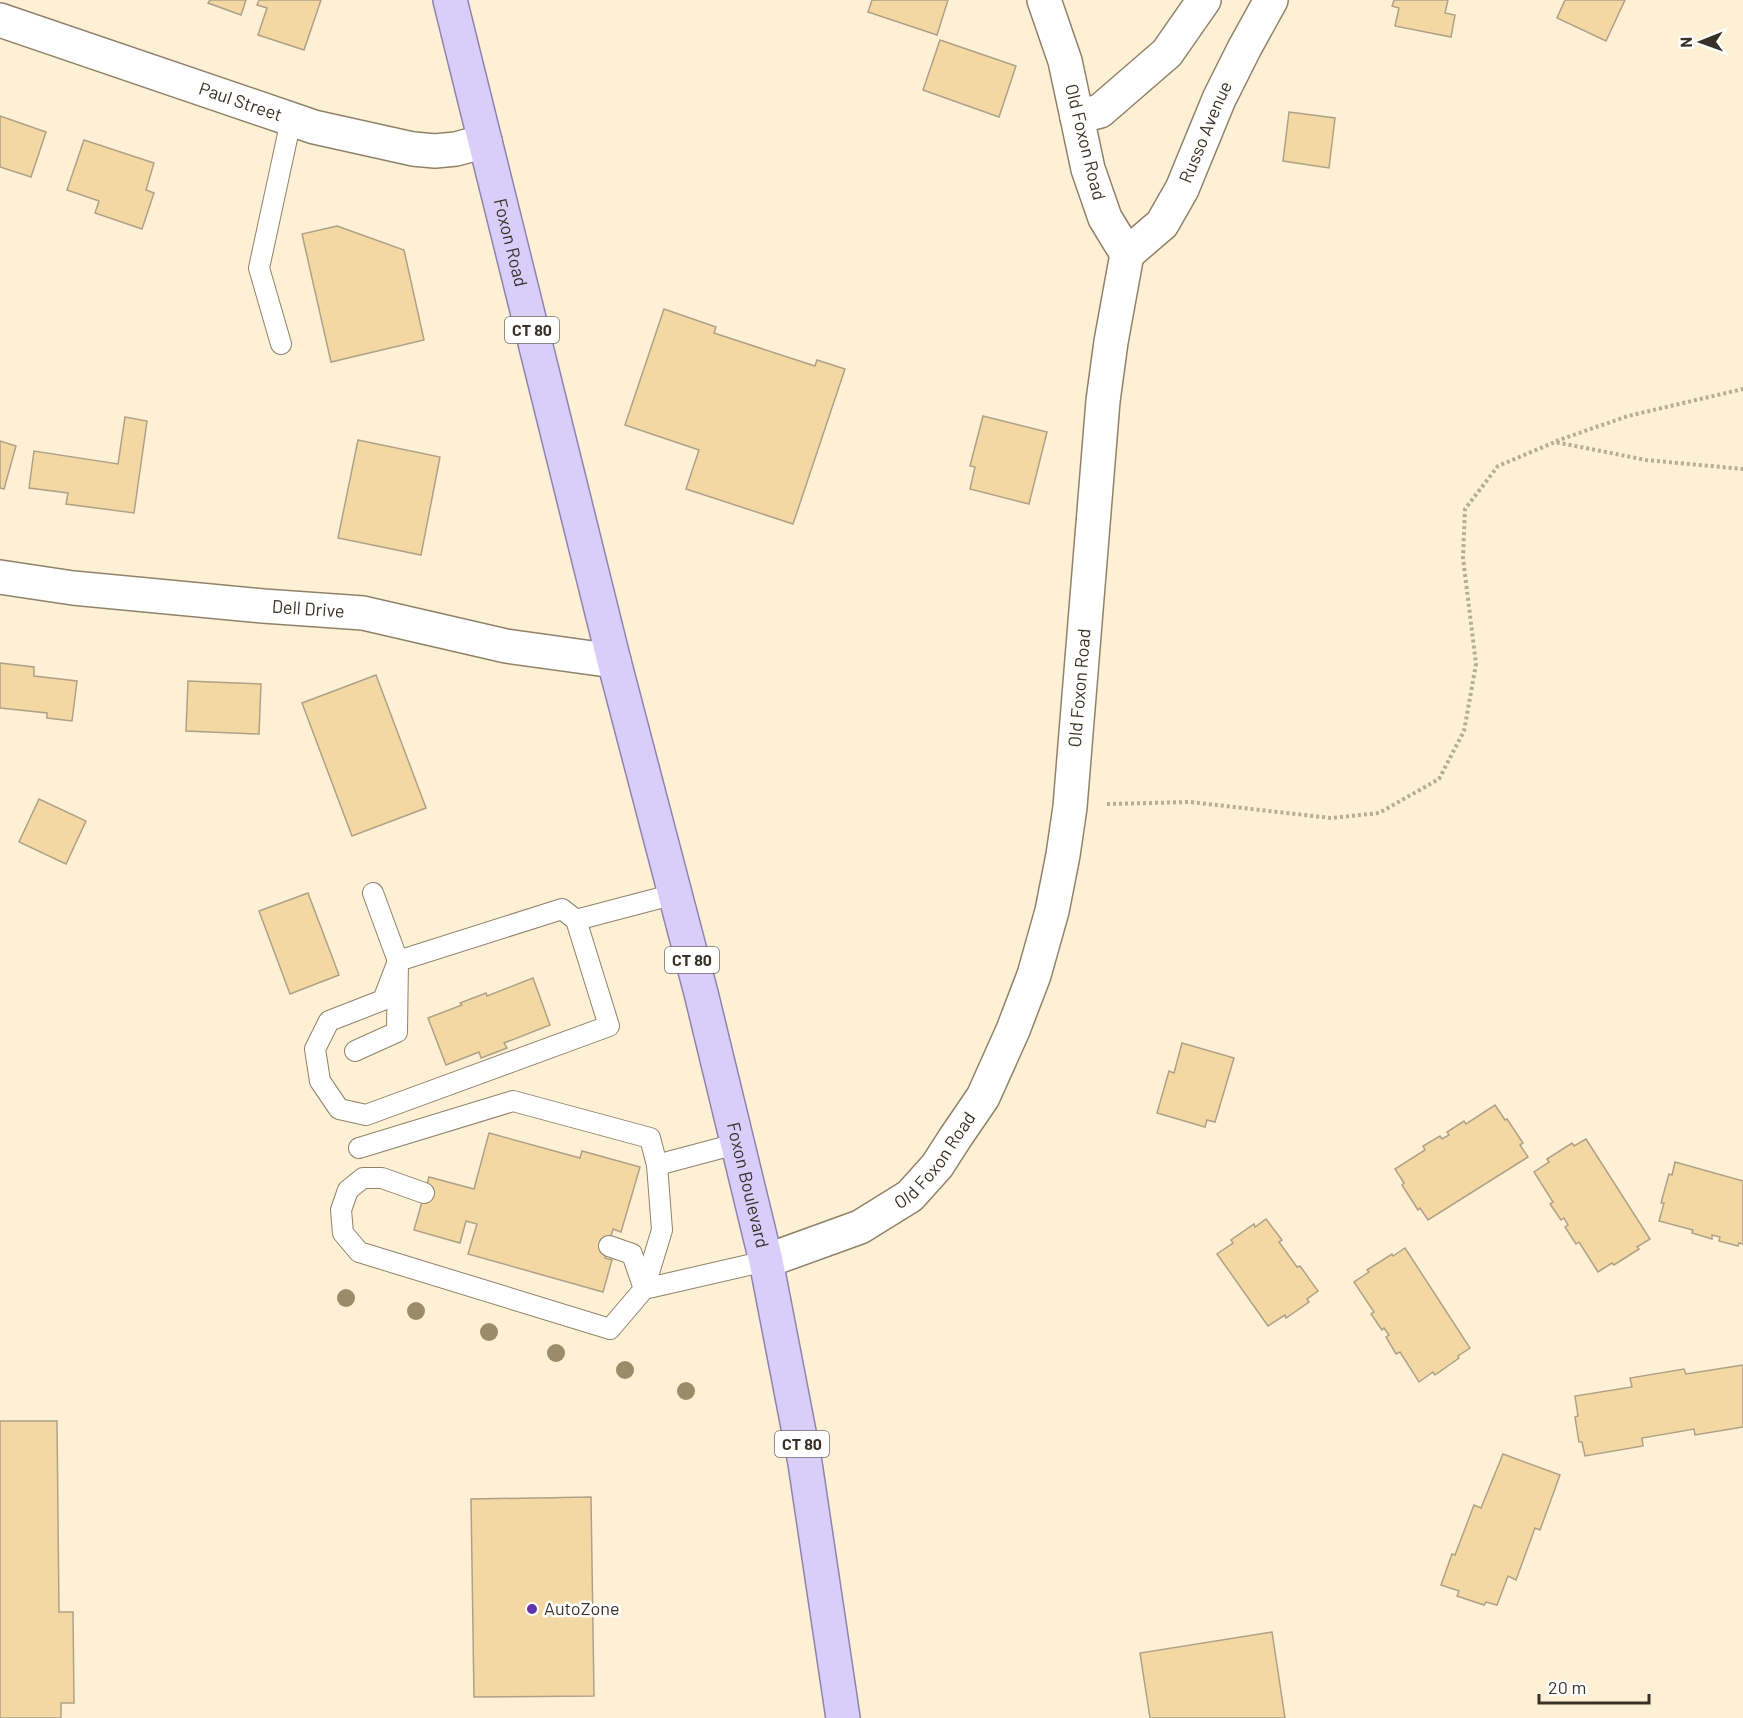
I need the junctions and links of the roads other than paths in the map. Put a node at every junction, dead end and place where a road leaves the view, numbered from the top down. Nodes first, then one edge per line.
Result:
1 (450, 0) edge
2 (1044, 0) edge
3 (1204, 0) edge
4 (1270, 0) edge
5 (0, 20) edge
6 (1077, 117) junction
7 (291, 120) junction
8 (485, 141) junction
9 (1127, 254) junction
10 (281, 344) dead end
11 (0, 577) edge
12 (614, 661) junction
13 (373, 893) dead end
14 (675, 894) junction
15 (576, 920) junction
16 (398, 961) junction
17 (355, 1051) dead end
18 (736, 1144) junction
19 (359, 1148) dead end
20 (657, 1165) junction
21 (424, 1193) dead end
22 (609, 1246) dead end
23 (766, 1262) junction
24 (644, 1289) junction
25 (843, 1718) edge

1 - 8 main road, Foxon Road / CT 80
2 - 6 street, Old Foxon Road
3 - 6 street
4 - 9 street, Russo Avenue
5 - 7 street, Paul Street
6 - 9 street, Old Foxon Road
7 - 8 street, Paul Street
7 - 10 lane
8 - 12 main road, Foxon Road / CT 80
9 - 23 street, Old Foxon Road
11 - 12 street, Dell Drive
12 - 14 main road, Foxon Boulevard / CT 80
13 - 16 lane
14 - 15 lane
14 - 18 main road, Foxon Boulevard / CT 80
15 - 16 lane
15 - 16 lane
16 - 17 lane
18 - 20 lane
18 - 23 main road, Foxon Boulevard / CT 80
19 - 20 lane
20 - 24 lane
21 - 24 lane
22 - 24 lane
23 - 24 lane
23 - 25 main road, Foxon Boulevard / CT 80

